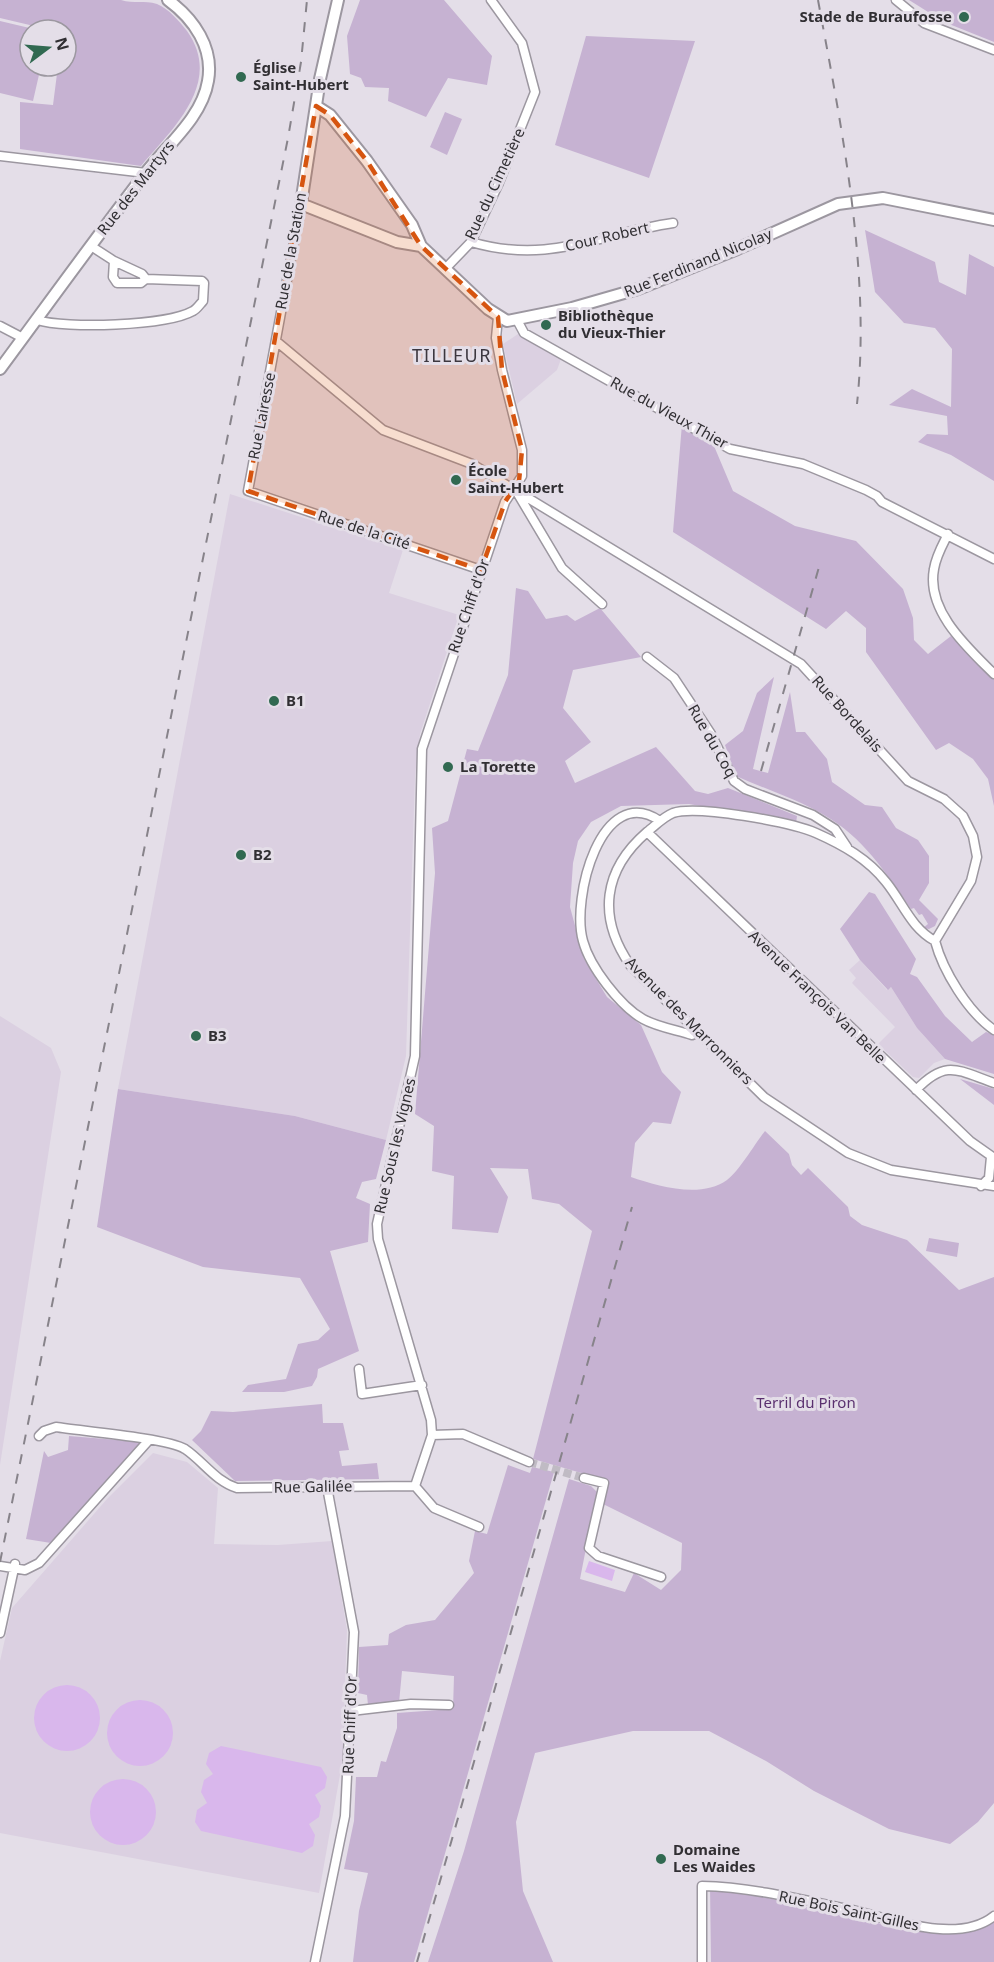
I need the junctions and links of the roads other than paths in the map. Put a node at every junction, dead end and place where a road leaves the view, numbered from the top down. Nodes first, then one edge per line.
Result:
1 (168, 0) edge
2 (338, 0) edge
3 (491, 0) edge
4 (896, 0) edge
5 (994, 50) edge
6 (316, 106) junction
7 (0, 156) edge
8 (146, 173) junction
9 (300, 204) junction
10 (994, 220) edge
11 (673, 223) dead end
12 (471, 242) junction
13 (91, 246) junction
14 (421, 246) junction
15 (114, 261) junction
16 (445, 269) junction
17 (146, 279) junction
18 (498, 317) junction
19 (37, 320) junction
20 (517, 321) junction
21 (0, 326) edge
22 (23, 338) junction
23 (276, 341) junction
24 (0, 369) edge
25 (515, 489) junction
26 (248, 491) joint
27 (948, 534) junction
28 (994, 559) edge
29 (481, 570) junction
30 (602, 604) dead end
31 (647, 657) dead end
32 (994, 674) edge
33 (660, 820) junction
34 (647, 832) junction
35 (847, 848) junction
36 (418, 900) joint
37 (935, 941) junction
38 (994, 1030) edge
39 (698, 1032) junction
40 (994, 1083) edge
41 (916, 1090) junction
42 (993, 1158) edge
43 (981, 1186) junction
44 (994, 1186) edge
45 (359, 1369) dead end
46 (422, 1385) junction
47 (432, 1435) junction
48 (39, 1436) dead end
49 (149, 1440) junction
50 (529, 1462) tunnel mouth
51 (584, 1478) tunnel mouth
52 (415, 1486) junction
53 (327, 1487) junction
54 (478, 1527) dead end
55 (0, 1566) edge
56 (14, 1567) junction
57 (661, 1577) dead end
58 (0, 1633) edge
59 (448, 1705) dead end
60 (351, 1711) junction
61 (994, 1916) edge
62 (315, 1962) edge
63 (702, 1962) edge

1 - 8 street, Rue des Martyrs
2 - 6 street, Rue de la Station
3 - 12 street, Rue du Cimetière
4 - 5 street
6 - 9 street, Rue de la Station
6 - 14 street
7 - 8 street
8 - 13 street, Rue des Martyrs
9 - 14 street
9 - 23 street, Rue de la Station
10 - 20 street, Rue Ferdinand Nicolay
11 - 12 street, Cour Robert
12 - 16 street, Rue du Cimetière
13 - 15 street
13 - 19 street, Rue des Martyrs
14 - 16 street
15 - 17 street
15 - 17 street
16 - 18 street
17 - 19 street
18 - 20 street, Rue Ferdinand Nicolay
18 - 25 street, Rue Chiff d'Or
19 - 22 street, Rue des Martyrs
20 - 27 street, Rue du Vieux Thier
21 - 22 street
22 - 24 street, Rue des Martyrs
23 - 25 street, Rue Bordelais
23 - 26 street, Rue Lairesse
25 - 29 street, Rue Chiff d'Or
25 - 30 street
25 - 37 street, Rue Bordelais
26 - 29 street, Rue de la Cité
27 - 28 street, Rue du Vieux Thier
27 - 32 street
29 - 36 street, Rue Chiff d'Or
31 - 35 street, Rue du Coq
33 - 34 street, Avenue des Marronniers
33 - 35 street, Avenue des Marronniers
33 - 39 street
34 - 39 street, Avenue des Marronniers
34 - 41 street, Avenue François Van Belle
35 - 37 street, Avenue des Marronniers
36 - 46 street, Rue Sous les Vignes
37 - 38 street
39 - 43 street, Avenue des Marronniers
40 - 41 street
41 - 42 street, Avenue François Van Belle
42 - 43 street, Avenue François Van Belle
43 - 44 street, Avenue des Marronniers
45 - 46 street
46 - 47 street, Rue Sous les Vignes
47 - 50 street
47 - 52 street, Rue Sous les Vignes
48 - 49 street, Rue Galilée
49 - 53 street, Rue Galilée
49 - 56 street
51 - 57 street
52 - 53 street, Rue Galilée
52 - 54 street
53 - 60 street, Rue Chiff d'Or
55 - 56 street
56 - 58 street
59 - 60 street
60 - 62 street, Rue Chiff d'Or
61 - 63 street, Rue Bois Saint-Gilles

